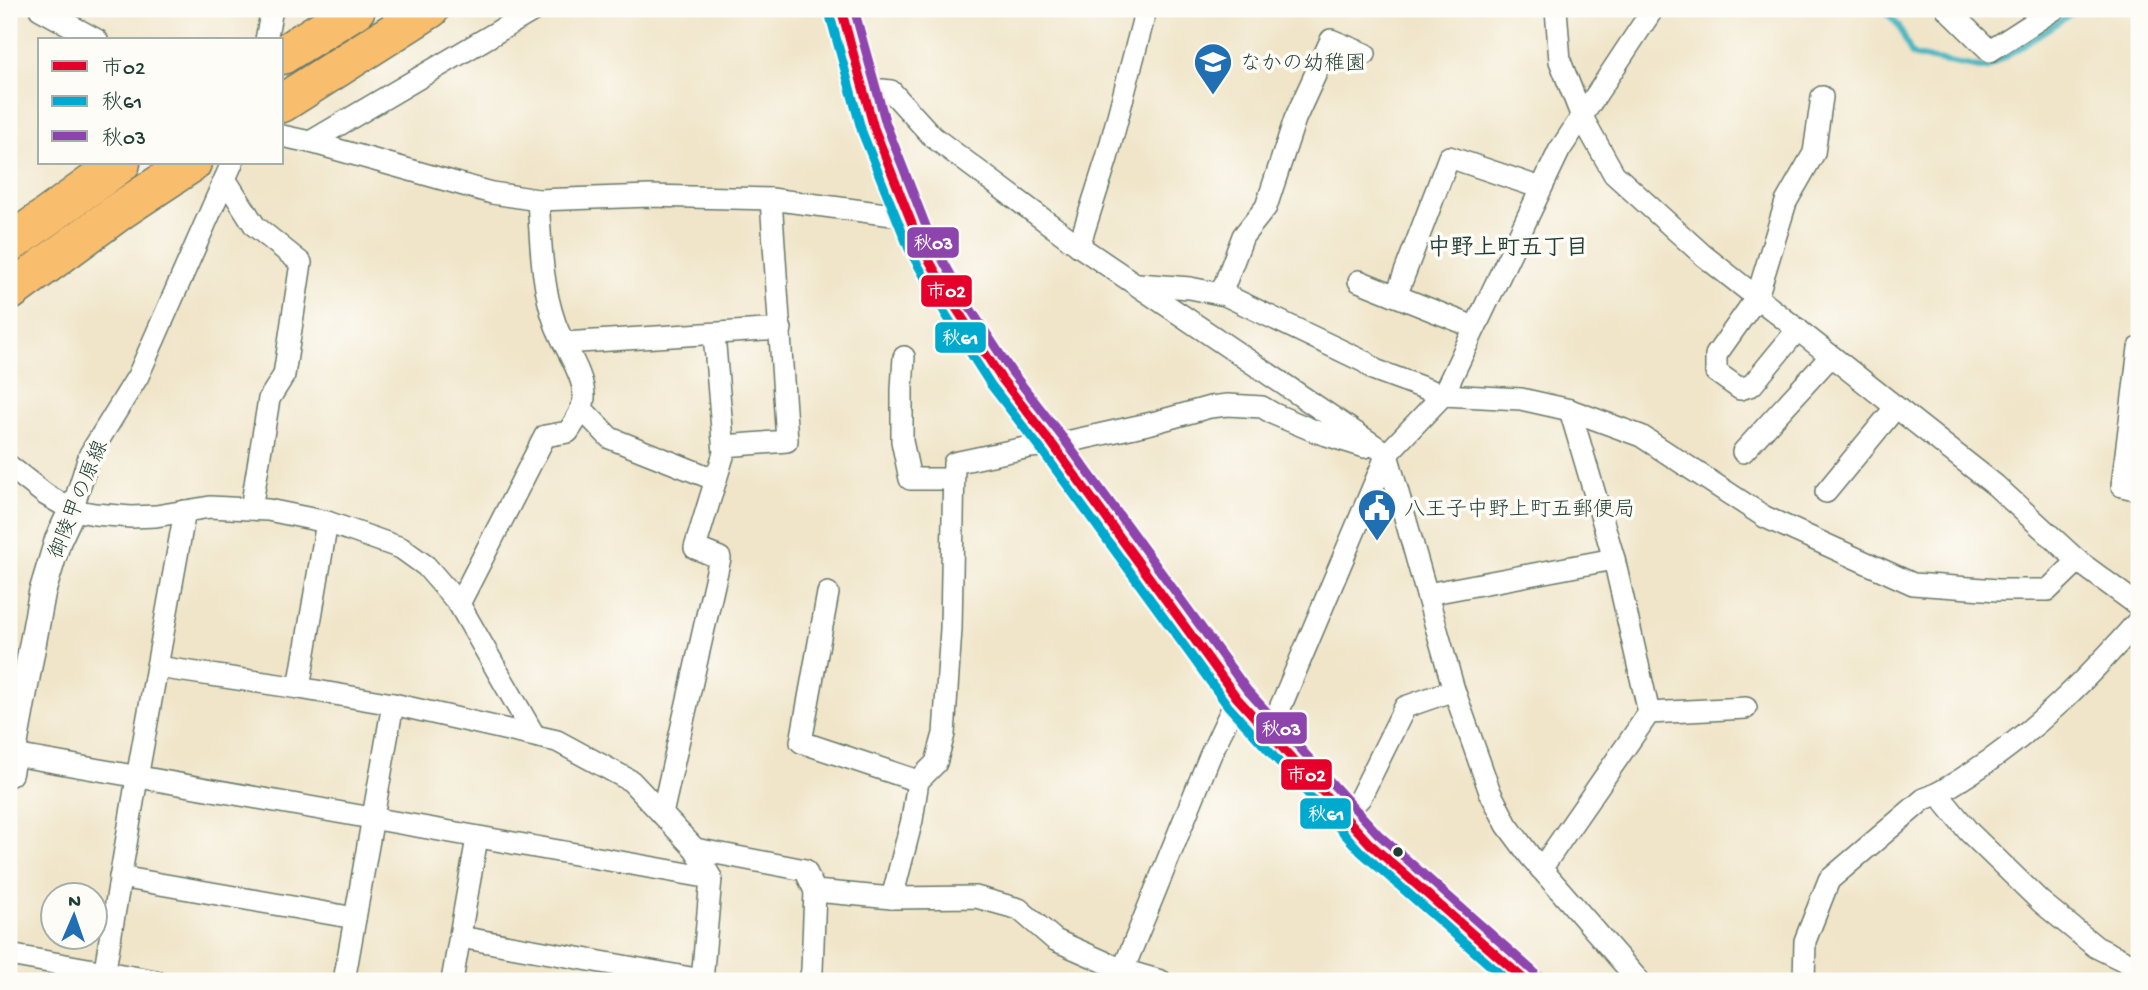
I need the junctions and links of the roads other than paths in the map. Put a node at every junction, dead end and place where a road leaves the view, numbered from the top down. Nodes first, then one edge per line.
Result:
1 (40, 9) edge
2 (272, 9) edge
3 (356, 9) edge
4 (430, 9) edge
5 (536, 9) edge
6 (841, 9) edge
7 (1146, 9) edge
8 (1556, 9) edge
9 (1653, 9) edge
10 (1947, 9) edge
11 (2056, 9) edge
12 (93, 38) edge
13 (265, 38) edge
14 (284, 54) edge
15 (1365, 54) dead end
16 (863, 93) junction
17 (1822, 97) dead end
18 (284, 102) edge
19 (1582, 117) junction
20 (284, 136) edge
21 (310, 142) junction
22 (120, 164) edge
23 (220, 168) edge
24 (1541, 188) junction
25 (771, 199) junction
26 (538, 200) junction
27 (908, 217) junction
28 (9, 244) edge
29 (1079, 246) junction
30 (1359, 281) dead end
31 (1134, 283) junction
32 (9, 292) edge
33 (1221, 294) junction
34 (1396, 296) junction
35 (1757, 297) junction
36 (1474, 327) junction
37 (780, 329) junction
38 (1798, 329) junction
39 (713, 334) junction
40 (564, 343) junction
41 (2139, 348) edge
42 (1831, 356) junction
43 (904, 357) dead end
44 (1443, 395) junction
45 (1896, 407) junction
46 (581, 408) junction
47 (1570, 410) junction
48 (1054, 445) junction
49 (724, 446) junction
50 (1743, 452) dead end
51 (1387, 454) junction
52 (9, 466) edge
53 (952, 478) junction
54 (716, 480) junction
55 (2139, 490) edge
56 (1826, 492) dead end
57 (251, 509) junction
58 (72, 510) junction
59 (184, 511) junction
60 (327, 522) junction
61 (1614, 559) junction
62 (2078, 561) junction
63 (828, 593) dead end
64 (1427, 594) junction
65 (459, 604) junction
66 (2139, 606) edge
67 (2139, 620) edge
68 (157, 667) junction
69 (299, 688) junction
70 (1454, 690) junction
71 (1237, 698) junction
72 (393, 704) junction
73 (1746, 708) dead end
74 (1648, 713) junction
75 (1269, 734) junction
76 (534, 735) junction
77 (10, 761) edge
78 (137, 778) junction
79 (918, 781) junction
80 (1938, 794) junction
81 (662, 814) junction
82 (1343, 816) junction
83 (373, 819) junction
84 (477, 838) junction
85 (695, 849) junction
86 (1541, 869) junction
87 (120, 877) junction
88 (711, 878) junction
89 (816, 891) junction
90 (892, 898) junction
91 (355, 918) junction
92 (460, 937) junction
93 (9, 955) edge
94 (2139, 968) edge
95 (1122, 976) edge
96 (104, 977) edge
97 (156, 981) edge
98 (344, 981) edge
99 (452, 981) edge
100 (702, 981) edge
101 (810, 981) edge
102 (1161, 981) edge
103 (1526, 981) edge
104 (1639, 981) edge
105 (1804, 981) edge

1 - 12 street
2 - 13 street
3 - 14 highway
4 - 18 highway
5 - 21 street
6 - 16 main road
7 - 29 street
8 - 19 street
9 - 19 street
10 - 11 street
15 - 33 street
16 - 27 main road
16 - 29 street
17 - 35 street
19 - 24 street
19 - 35 street
20 - 21 street
21 - 26 street
22 - 28 highway
23 - 32 highway
23 - 57 street
23 - 58 street, 御陵甲の原線
24 - 34 street
24 - 36 street
25 - 26 street
25 - 27 street
25 - 37 street
26 - 40 street
27 - 48 main road
29 - 31 street
30 - 34 street
31 - 33 street
31 - 51 street
33 - 44 street
34 - 36 street
35 - 38 street
35 - 38 street
36 - 44 street
37 - 39 street
37 - 49 street
38 - 42 street
39 - 40 street
39 - 49 street
40 - 46 street
41 - 55 street
42 - 45 street
42 - 50 street
43 - 53 street
44 - 47 street
44 - 51 street
45 - 56 street
45 - 62 street
46 - 54 street
46 - 65 street
47 - 61 street
47 - 62 street
48 - 51 street
48 - 53 street
48 - 71 main road
49 - 54 street
51 - 64 street
51 - 75 street
52 - 58 street
53 - 79 street
54 - 81 street
57 - 59 street
57 - 60 street
58 - 59 street
58 - 77 street, 御陵甲の原線
59 - 68 street
60 - 65 street
60 - 69 street
61 - 64 street
61 - 74 street
62 - 66 street
63 - 79 street
64 - 70 street
65 - 76 street
67 - 80 street
68 - 69 street
68 - 78 street
69 - 72 street
70 - 82 street
70 - 86 street
71 - 75 main road
71 - 95 street
72 - 76 street
72 - 83 street
73 - 74 street
74 - 86 street
75 - 82 main road
76 - 81 street
77 - 78 street
78 - 83 street
78 - 87 street
79 - 90 street
80 - 94 street
80 - 105 street
81 - 85 street
82 - 103 main road
83 - 84 street
83 - 91 street
84 - 88 street
84 - 92 street
85 - 88 street
85 - 89 street
86 - 104 street
87 - 91 street
87 - 96 street
88 - 100 street
89 - 90 street
89 - 101 street
90 - 95 street
91 - 98 street
92 - 99 street
92 - 100 street
93 - 96 street
95 - 102 street
96 - 97 street

